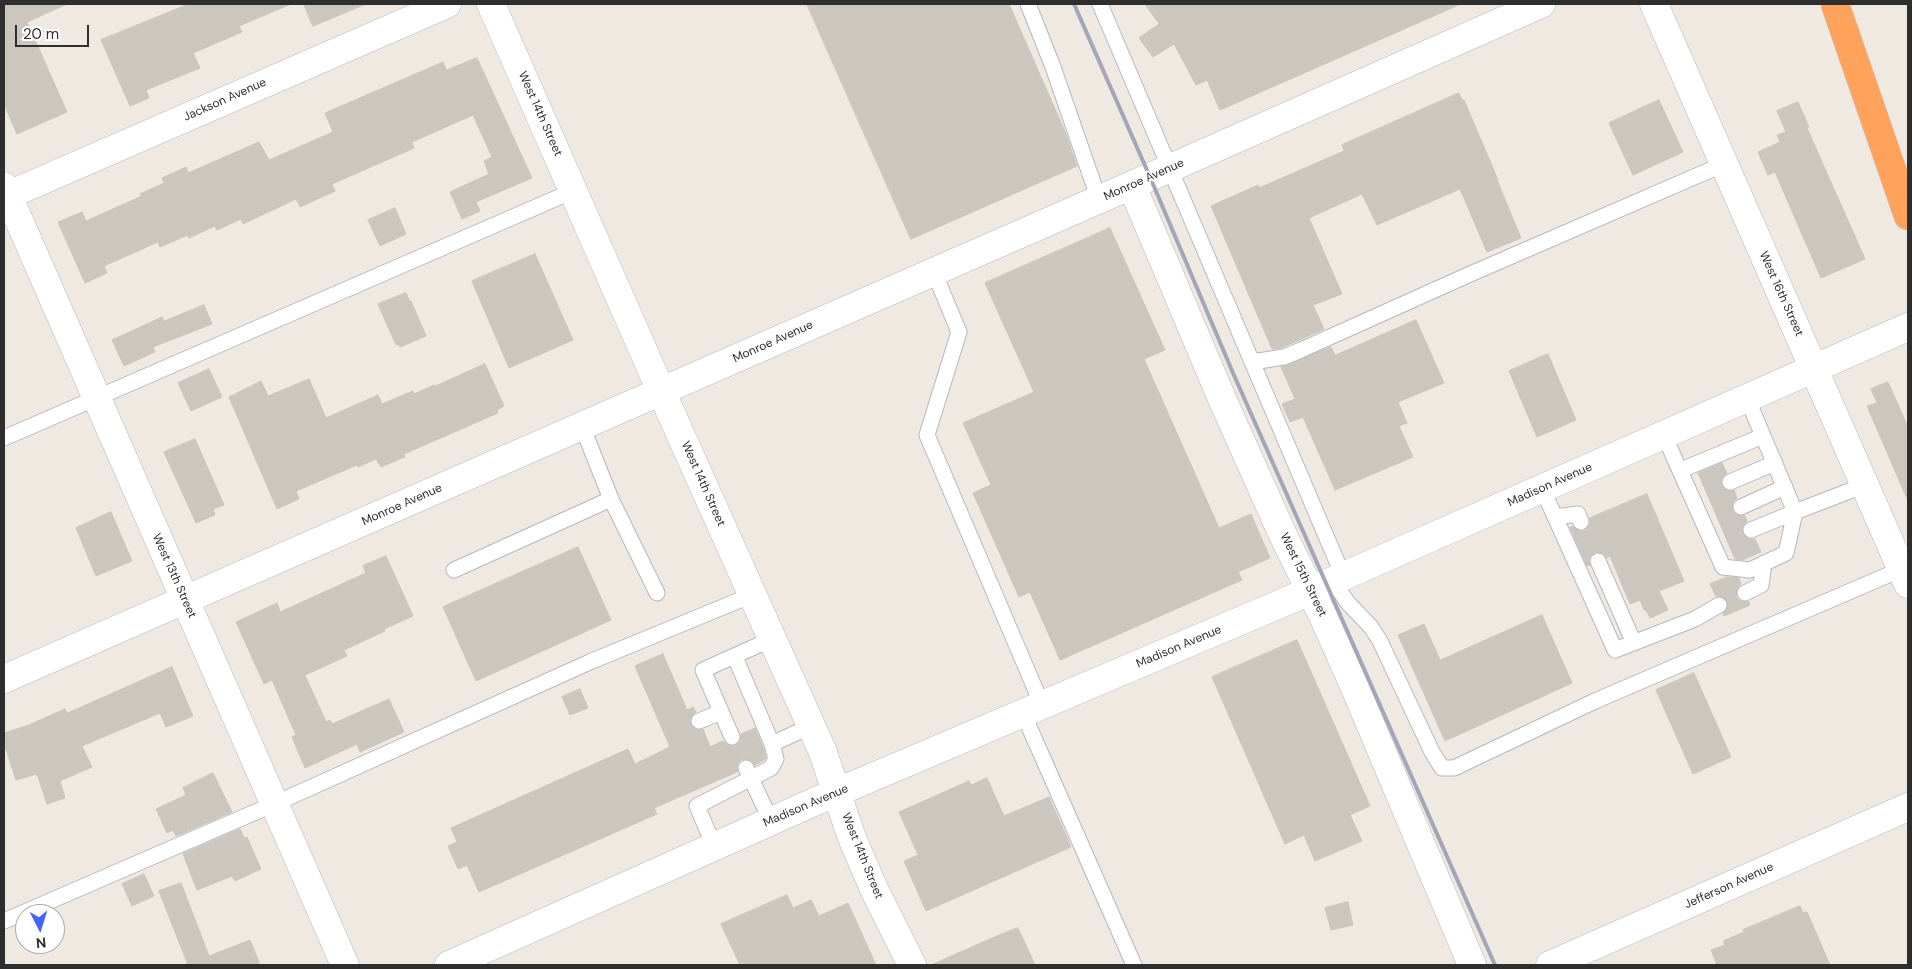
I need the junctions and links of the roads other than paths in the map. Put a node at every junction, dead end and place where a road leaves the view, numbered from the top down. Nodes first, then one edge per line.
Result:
1 (447, 4) edge
2 (492, 4) edge
3 (1028, 4) edge
4 (1100, 4) edge
5 (1542, 4) edge
6 (1654, 4) edge
7 (1835, 4) edge
8 (1724, 164) junction
9 (1170, 168) junction
10 (1132, 186) junction
11 (573, 191) junction
12 (5, 193) edge
13 (1099, 200) junction
14 (1908, 216) edge
15 (934, 272) junction
16 (1908, 327) edge
17 (1252, 362) junction
18 (1814, 368) junction
19 (661, 391) junction
20 (96, 398) junction
21 (1747, 398) junction
22 (582, 426) junction
23 (1664, 435) junction
24 (1763, 436) junction
25 (4, 438) edge
26 (1775, 463) junction
27 (1681, 470) junction
28 (1730, 482) dead end
29 (1865, 484) junction
30 (1785, 487) junction
31 (1542, 488) junction
32 (611, 498) junction
33 (1741, 507) dead end
34 (1795, 512) junction
35 (1555, 517) junction
36 (1581, 522) dead end
37 (1751, 530) dead end
38 (1598, 561) dead end
39 (1764, 563) junction
40 (454, 570) dead end
41 (1905, 576) edge
42 (1329, 582) junction
43 (657, 593) dead end
44 (1745, 593) dead end
45 (752, 595) junction
46 (185, 600) junction
47 (1719, 605) dead end
48 (772, 639) junction
49 (1634, 643) junction
50 (735, 657) junction
51 (4, 679) edge
52 (1033, 709) junction
53 (721, 712) junction
54 (699, 721) dead end
55 (811, 726) junction
56 (732, 737) dead end
57 (772, 744) junction
58 (749, 774) junction
59 (837, 792) junction
60 (274, 804) junction
61 (1908, 807) edge
62 (771, 821) junction
63 (714, 846) junction
64 (4, 921) edge
65 (345, 965) edge
66 (449, 965) edge
67 (912, 965) edge
68 (1134, 965) edge
69 (1472, 965) edge
70 (1550, 965) edge

1 - 12 street, Jackson Avenue
2 - 11 street, West 14th Street
3 - 13 lane
4 - 9 lane
5 - 9 street, Monroe Avenue
6 - 8 street, West 16th Street
7 - 14 highway
8 - 17 lane
8 - 18 street, West 16th Street
9 - 10 street, Monroe Avenue
9 - 17 lane
10 - 13 street, Monroe Avenue
10 - 42 street, West 15th Street
11 - 19 street, West 14th Street
11 - 20 lane
12 - 20 street, West 13th Street
13 - 15 street, Monroe Avenue
15 - 19 street, Monroe Avenue
15 - 52 lane
16 - 18 street, Madison Avenue
17 - 42 lane
18 - 21 street, Madison Avenue
18 - 29 street, West 16th Street
19 - 22 street, Monroe Avenue
19 - 45 street, West 14th Street
20 - 25 lane
20 - 46 street, West 13th Street
21 - 23 street, Madison Avenue
21 - 24 lane
22 - 32 lane
22 - 46 street, Monroe Avenue
23 - 27 lane
23 - 31 street, Madison Avenue
24 - 26 lane
24 - 27 lane
26 - 28 lane
26 - 30 lane
27 - 39 lane
29 - 34 lane
29 - 41 street, West 16th Street
30 - 33 lane
30 - 34 lane
31 - 35 lane
31 - 42 street, Madison Avenue
32 - 40 lane
32 - 43 lane
34 - 37 lane
34 - 39 lane
35 - 36 lane
35 - 49 lane
38 - 49 lane
39 - 44 lane
41 - 42 lane
42 - 52 street, Madison Avenue
42 - 69 street, West 15th Street
45 - 48 street, West 14th Street
45 - 60 lane
46 - 51 street, Monroe Avenue
46 - 60 street, West 13th Street
47 - 49 lane
48 - 50 lane
48 - 55 street, West 14th Street
50 - 53 lane
50 - 57 lane
52 - 59 street, Madison Avenue
52 - 68 lane
53 - 54 lane
53 - 56 lane
55 - 57 lane
55 - 59 street, West 14th Street
57 - 58 lane
58 - 62 lane
58 - 63 lane
59 - 62 street, Madison Avenue
59 - 67 street, West 14th Street
60 - 64 lane
60 - 65 street, West 13th Street
61 - 70 street, Jefferson Avenue
62 - 63 street, Madison Avenue
63 - 66 street, Madison Avenue

